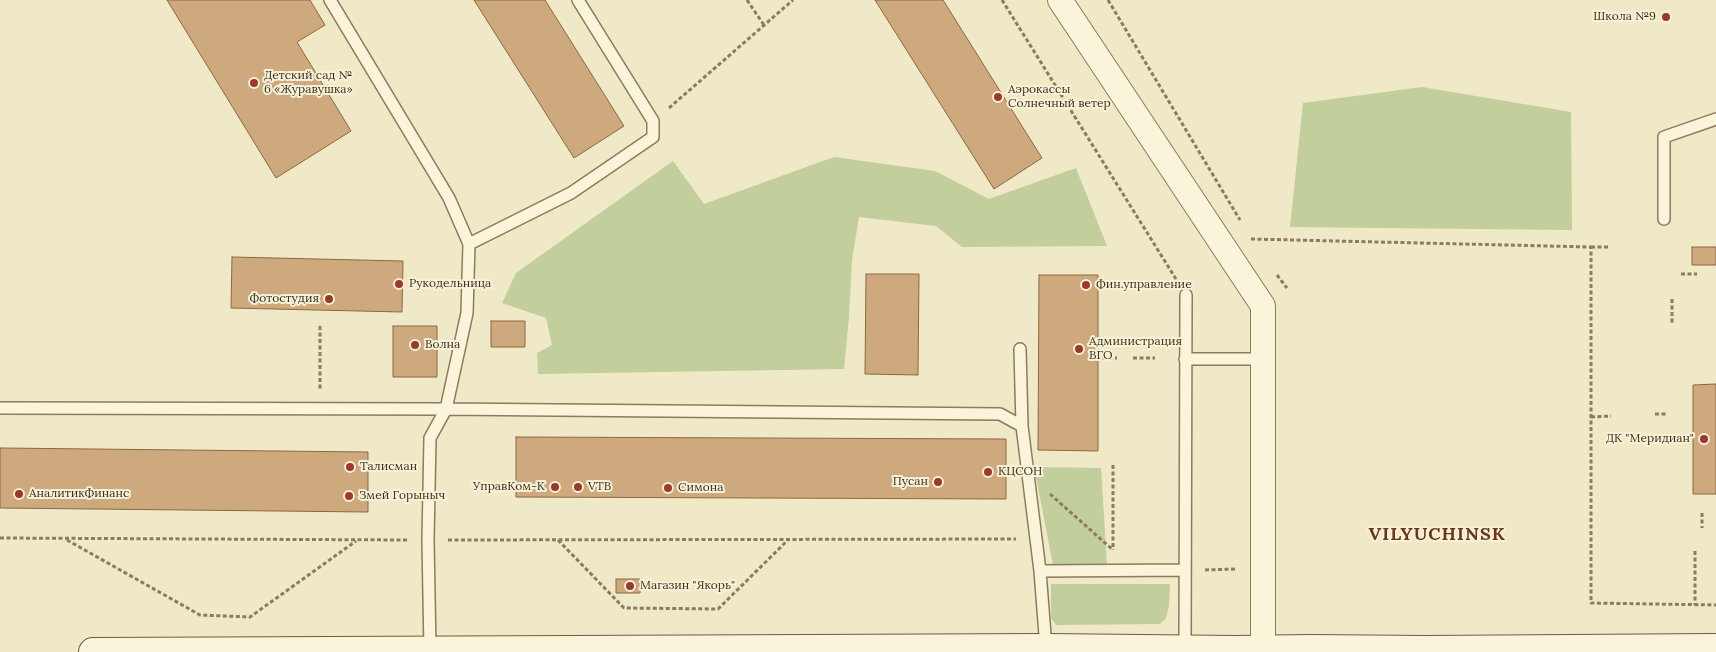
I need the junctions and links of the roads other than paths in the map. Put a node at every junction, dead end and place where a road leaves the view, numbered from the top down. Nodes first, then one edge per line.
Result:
1 (330, 0) edge
2 (578, 0) edge
3 (1060, 0) edge
4 (1716, 119) edge
5 (1664, 219) dead end
6 (469, 244) junction
7 (1186, 295) road end
8 (1020, 349) dead end
9 (1186, 359) junction
10 (1264, 359) junction
11 (0, 408) edge
12 (446, 409) junction
13 (1022, 426) junction
14 (1186, 570) junction
15 (1040, 571) junction
16 (1046, 648) junction
17 (1716, 648) edge
18 (1185, 649) junction
19 (1263, 650) junction
20 (1311, 650) edge
21 (430, 651) junction
22 (754, 651) edge
23 (1567, 651) edge
24 (93, 652) edge
25 (241, 652) edge

1 - 6 lane
2 - 6 lane
3 - 10 street
4 - 5 lane
6 - 12 lane
7 - 9 lane
8 - 13 lane
9 - 10 lane
9 - 14 lane
10 - 19 street
11 - 12 lane
12 - 13 lane
12 - 21 lane
13 - 15 lane
14 - 15 lane
14 - 18 lane
15 - 16 lane
16 - 18 main road
16 - 22 main road
17 - 23 main road
18 - 19 main road
19 - 20 main road
20 - 23 main road
21 - 22 main road
21 - 25 main road
24 - 25 main road

